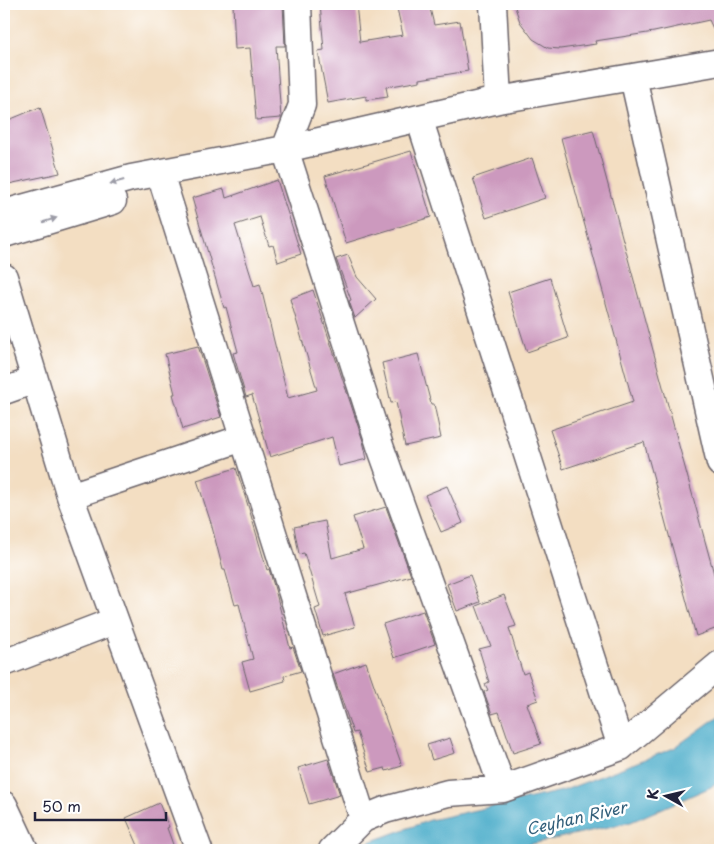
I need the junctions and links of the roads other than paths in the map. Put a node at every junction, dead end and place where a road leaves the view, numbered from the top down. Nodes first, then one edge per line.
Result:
1 (298, 4) edge
2 (493, 4) edge
3 (720, 62) edge
4 (633, 77) junction
5 (498, 100) junction
6 (419, 118) junction
7 (285, 149) junction
8 (164, 186) junction
9 (4, 213) edge
10 (4, 234) edge
11 (4, 278) edge
12 (35, 380) junction
13 (4, 391) edge
14 (243, 438) junction
15 (720, 463) edge
16 (70, 496) junction
17 (114, 621) junction
18 (4, 663) edge
19 (720, 664) edge
20 (621, 747) junction
21 (503, 789) junction
22 (4, 805) edge
23 (362, 819) junction
24 (25, 850) edge
25 (198, 850) edge
26 (332, 850) edge

1 - 7 street
2 - 5 street
3 - 4 street
4 - 5 street
4 - 15 street
5 - 6 street
6 - 7 street
6 - 20 street
7 - 8 street
7 -> 9 street
7 - 21 street
10 -> 8 street
8 - 14 street
11 - 12 street
12 - 13 street
12 - 16 street
14 - 16 street
14 - 23 street
16 - 17 street
17 - 18 street
17 - 25 street
19 - 20 street
20 - 21 street
21 - 23 street
22 - 24 street
23 - 26 street

